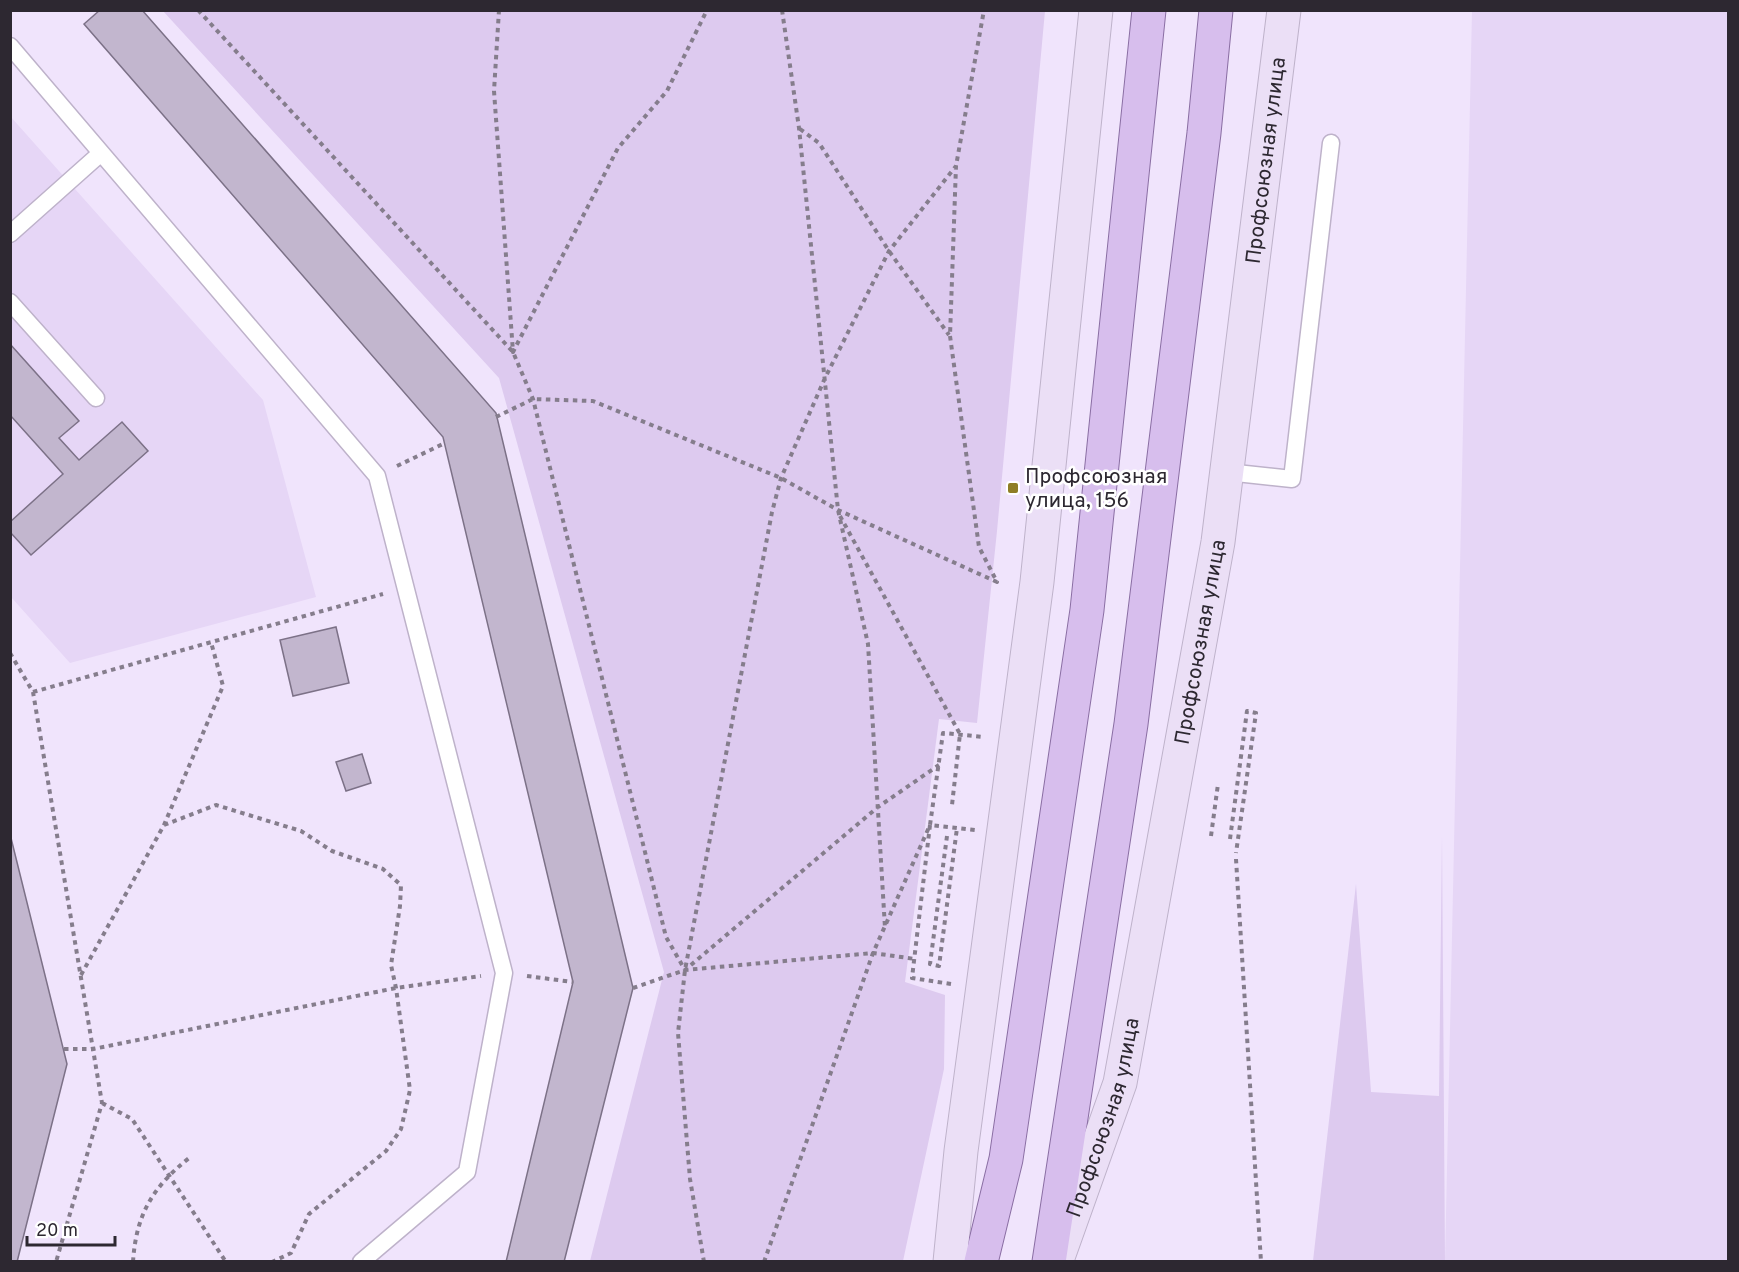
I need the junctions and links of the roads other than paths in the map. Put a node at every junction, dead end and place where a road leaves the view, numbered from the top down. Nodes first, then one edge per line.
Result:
1 (1096, 10) edge
2 (1149, 10) edge
3 (1216, 10) edge
4 (1284, 10) edge
5 (10, 46) edge
6 (1331, 143) dead end
7 (102, 153) junction
8 (10, 234) edge
9 (10, 302) edge
10 (96, 398) dead end
11 (1227, 472) junction
12 (361, 1262) edge
13 (950, 1262) edge
14 (981, 1262) edge
15 (1049, 1262) edge
16 (1056, 1262) edge

1 - 13 main road
2 - 14 main road
3 - 15 main road, Профсоюзная улица
4 - 11 main road, Профсоюзная улица
5 - 7 lane
6 - 11 lane
7 - 8 lane
7 - 12 lane
9 - 10 lane
11 - 16 main road, Профсоюзная улица

